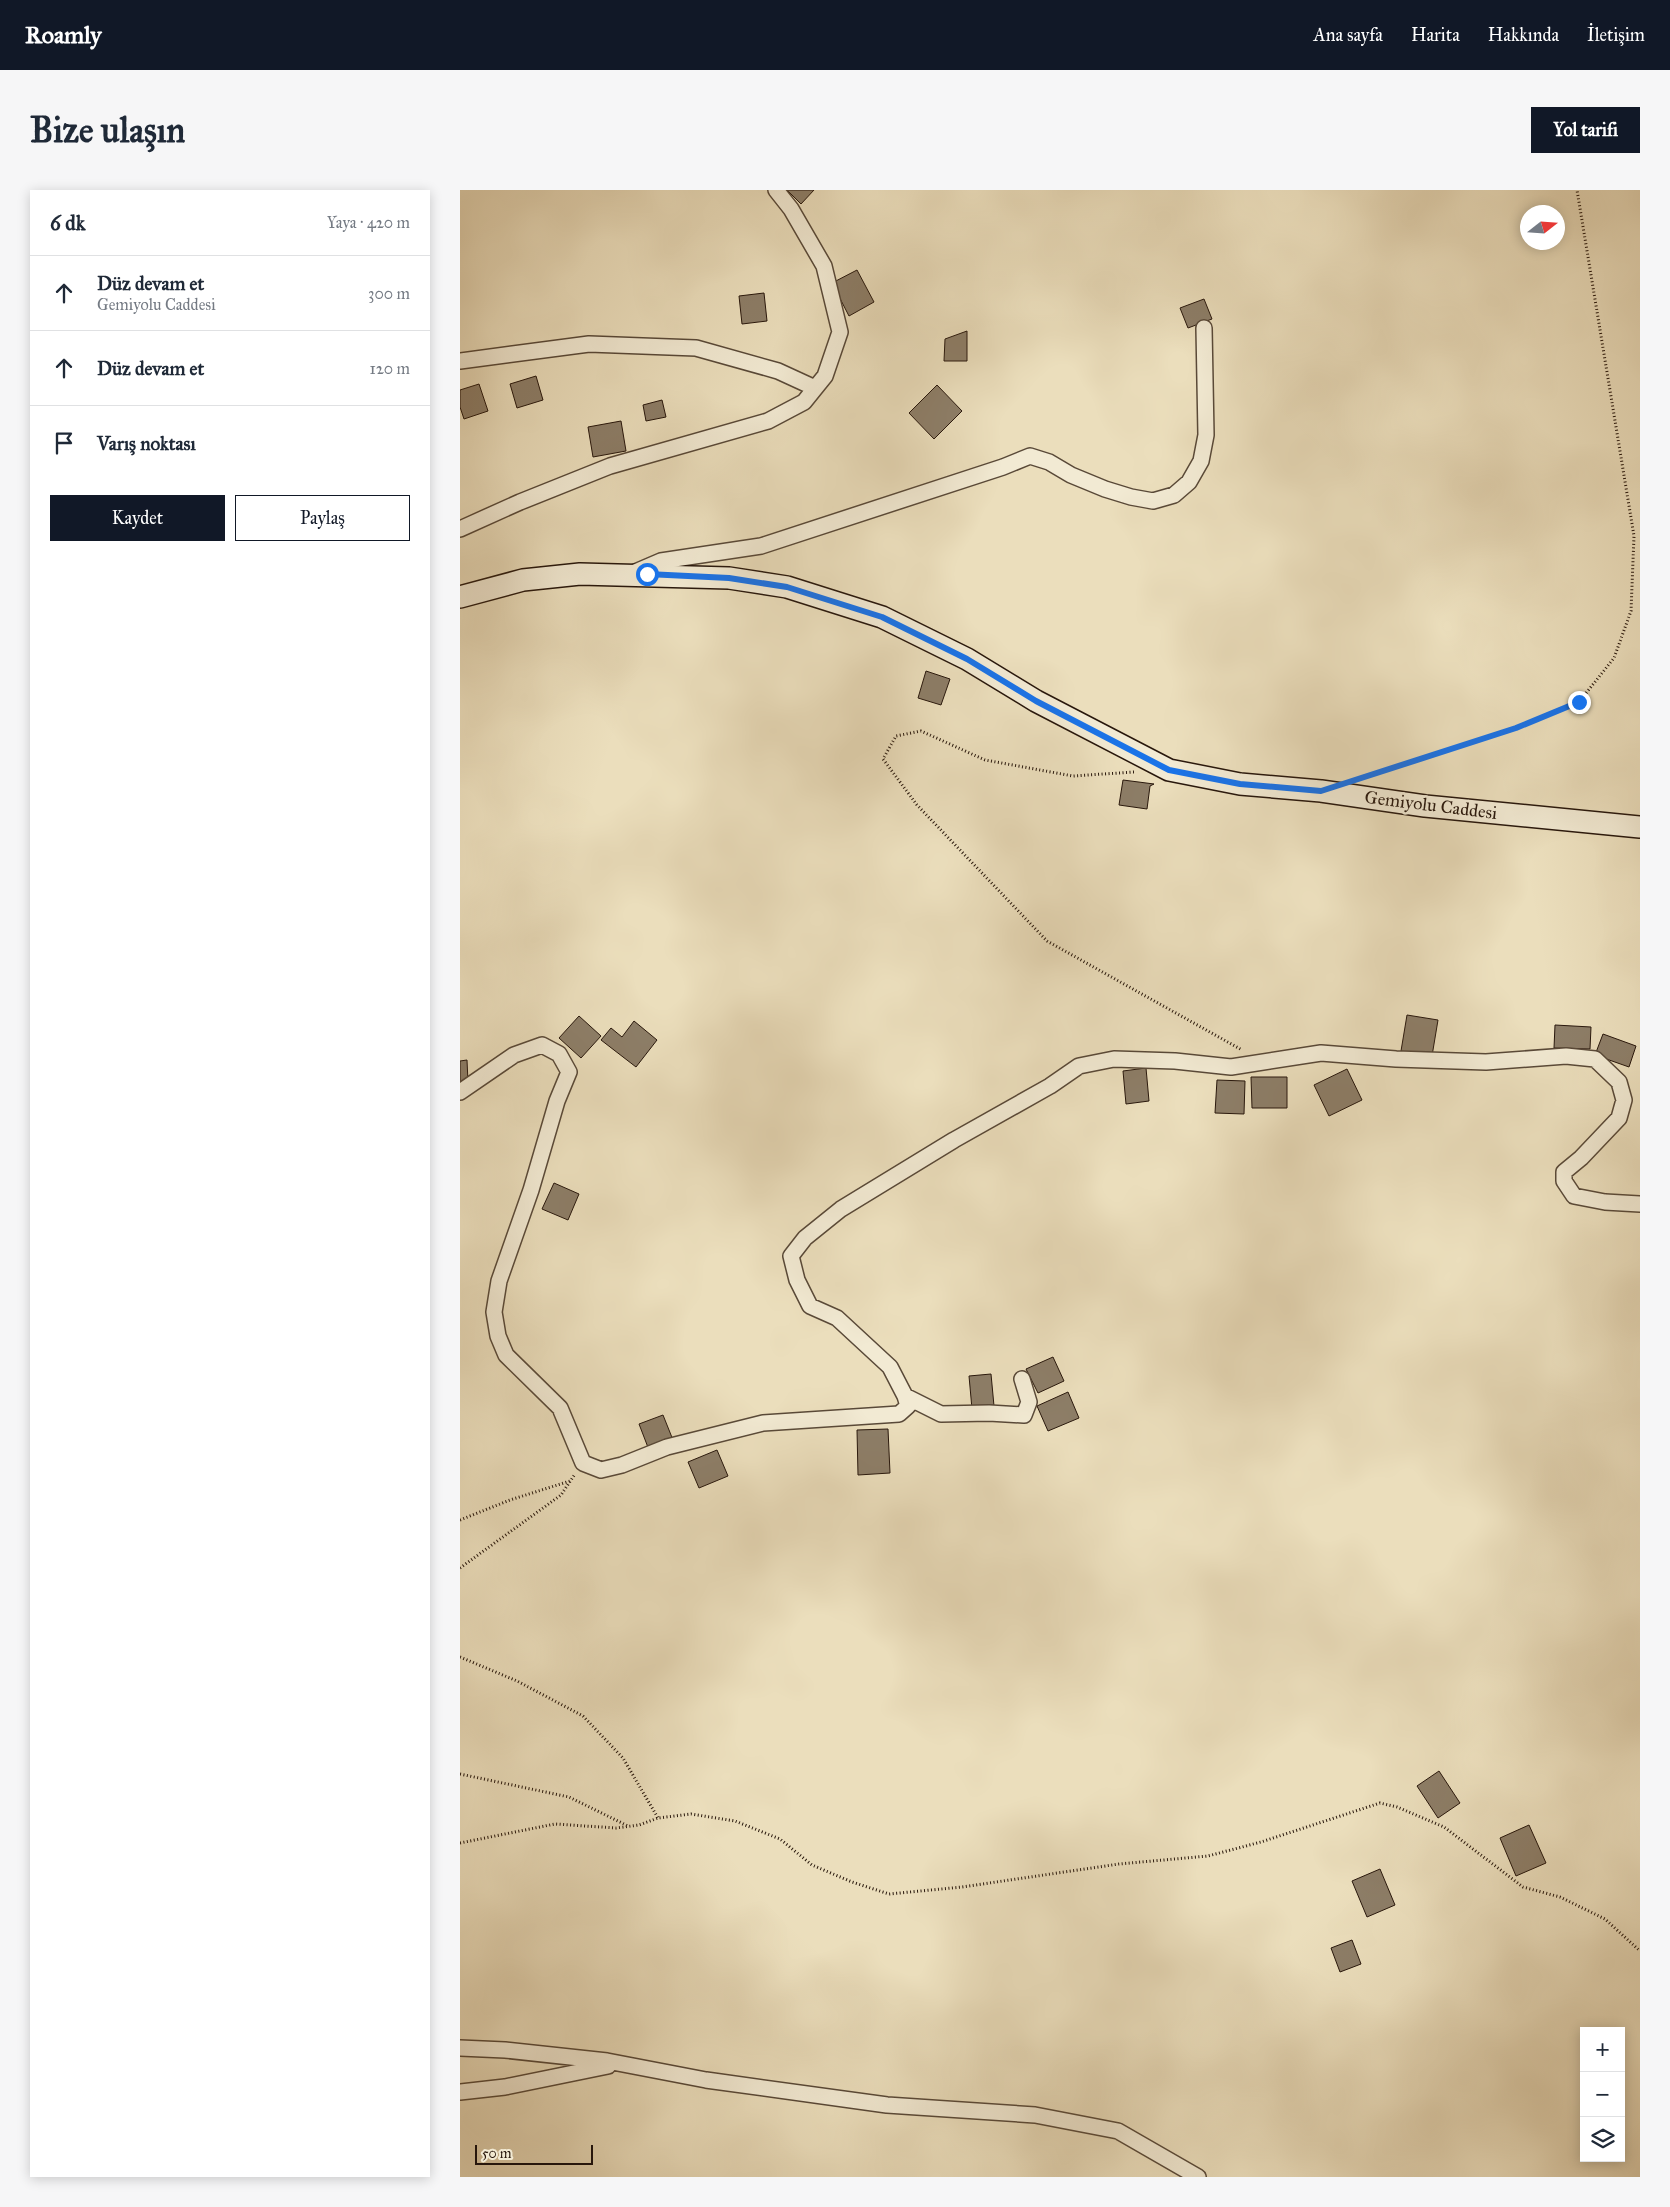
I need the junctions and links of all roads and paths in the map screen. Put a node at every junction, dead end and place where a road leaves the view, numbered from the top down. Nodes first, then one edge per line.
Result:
1 (776, 190) edge
2 (1577, 190) edge
3 (1204, 328) dead end
4 (460, 361) edge
5 (815, 388) junction
6 (460, 529) edge
7 (629, 574) junction
8 (460, 597) edge
9 (1140, 772) dead end
10 (1356, 780) dead end
11 (1640, 827) edge
12 (1264, 1062) junction
13 (460, 1092) edge
14 (1640, 1204) edge
15 (1022, 1379) dead end
16 (906, 1396) junction
17 (583, 1463) junction
18 (571, 1481) junction
19 (460, 1520) edge
20 (460, 1568) edge
21 (460, 1657) edge
22 (460, 1774) edge
23 (658, 1818) junction
24 (630, 1827) junction
25 (460, 1843) edge
26 (1640, 1952) edge
27 (460, 2048) edge
28 (620, 2063) junction
29 (460, 2092) edge
30 (1198, 2177) edge

1 - 5 street
2 - 10 path
3 - 7 street
4 - 5 street
5 - 6 street
7 - 8 street, Gemiyolu Caddesi
7 - 11 street, Gemiyolu Caddesi
9 - 12 path
12 - 14 street
12 - 16 street
13 - 17 street
15 - 16 street
16 - 17 street
17 - 18 path
18 - 19 path
18 - 20 path
21 - 23 path
22 - 24 path
23 - 24 path
23 - 26 path
24 - 25 path
27 - 28 street
28 - 29 street
28 - 30 street

